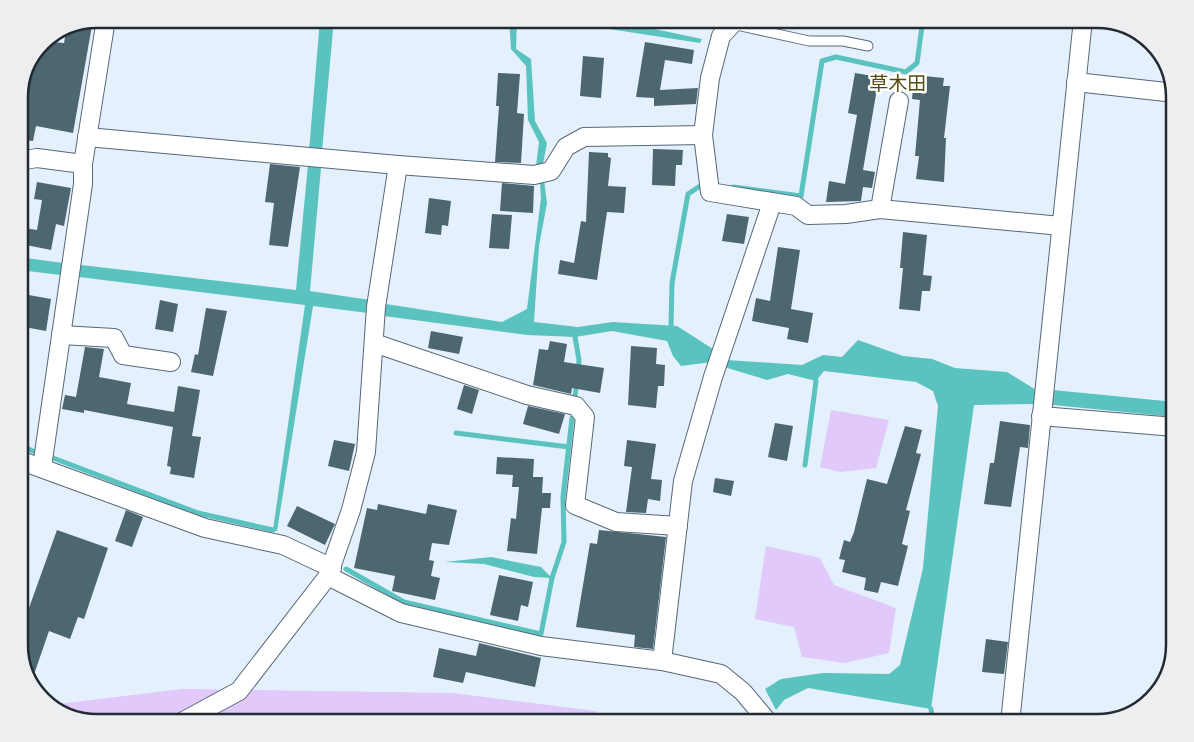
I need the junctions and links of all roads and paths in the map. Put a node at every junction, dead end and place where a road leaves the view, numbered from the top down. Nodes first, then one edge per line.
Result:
1 (105, 28) edge
2 (728, 28) edge
3 (758, 28) edge
4 (1082, 28) edge
5 (868, 46) dead end
6 (1076, 82) junction
7 (1166, 92) edge
8 (899, 101) dead end
9 (703, 135) junction
10 (87, 137) junction
11 (28, 160) edge
12 (83, 164) junction
13 (398, 166) junction
14 (772, 203) junction
15 (880, 209) junction
16 (1062, 226) junction
17 (61, 335) junction
18 (374, 343) junction
19 (171, 362) dead end
20 (1040, 416) junction
21 (1166, 427) edge
22 (28, 463) edge
23 (42, 467) junction
24 (678, 526) junction
25 (330, 572) junction
26 (662, 661) junction
27 (197, 714) edge
28 (761, 714) edge
29 (1011, 714) edge

1 - 10 street
2 - 9 street
3 - 5 lane
4 - 6 street
6 - 7 street
6 - 16 street
8 - 15 street
9 - 13 street
9 - 14 street
10 - 12 street
10 - 13 street
11 - 12 street
12 - 17 street
13 - 18 street
14 - 15 street
14 - 24 street
15 - 16 street
16 - 20 street
17 - 19 street
17 - 23 street
18 - 24 street
18 - 25 street
20 - 21 street
20 - 29 street
22 - 23 street
23 - 25 street
24 - 26 street
25 - 26 street
25 - 27 street
26 - 28 street

